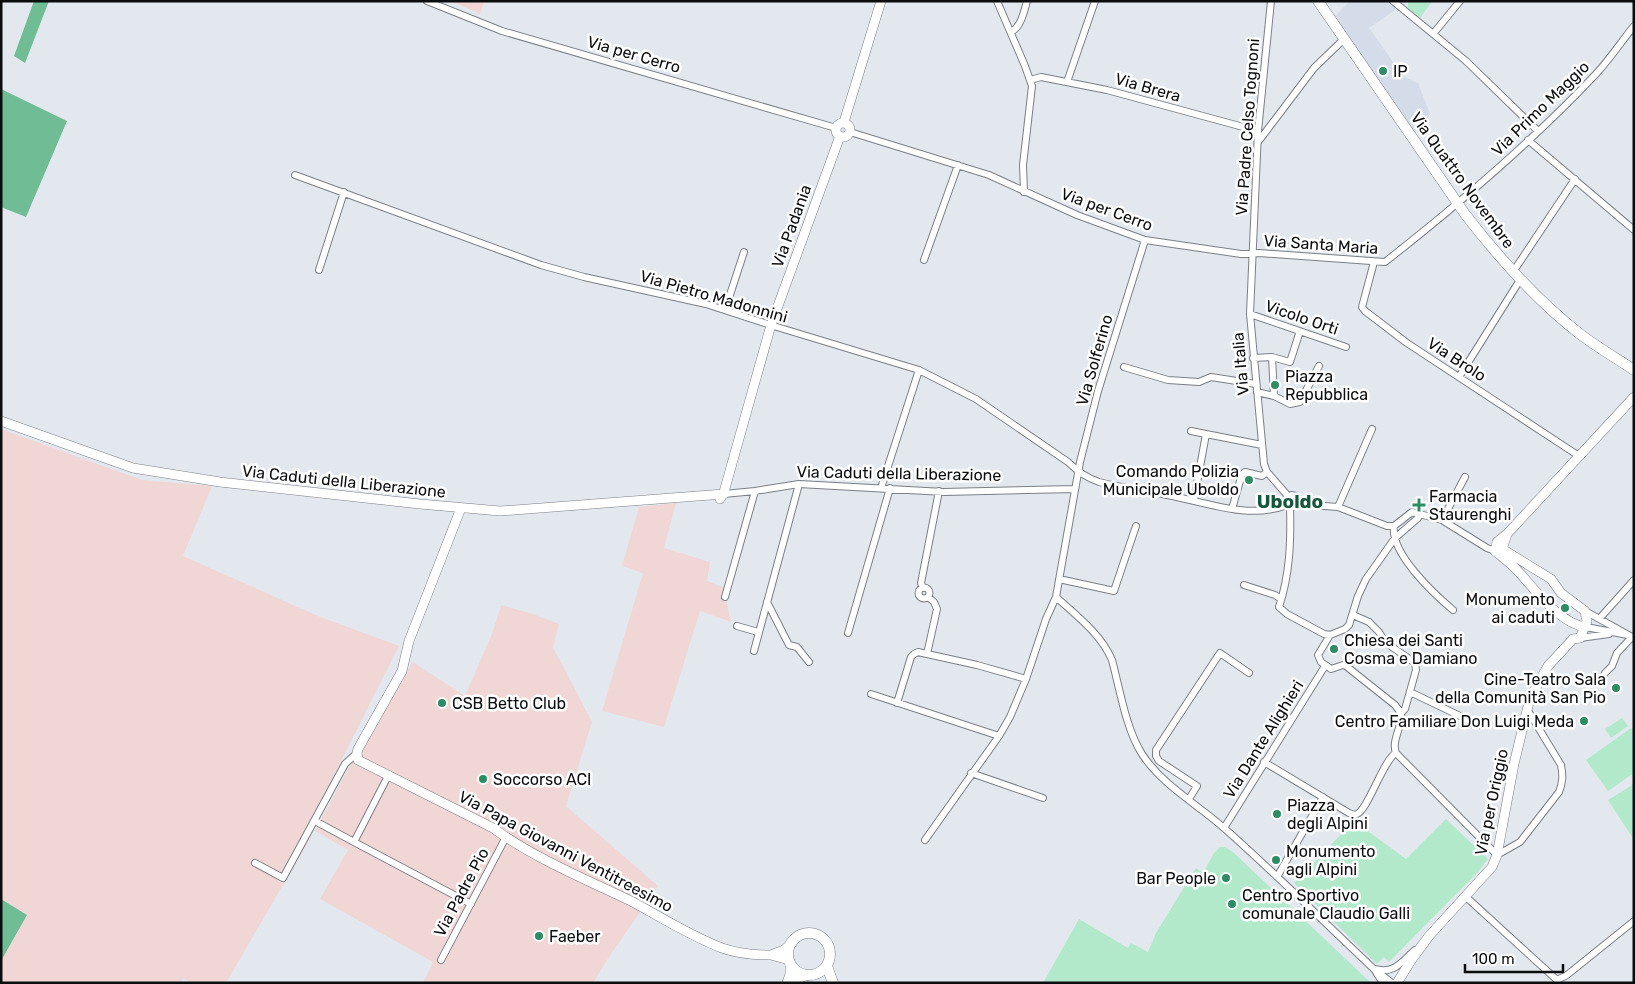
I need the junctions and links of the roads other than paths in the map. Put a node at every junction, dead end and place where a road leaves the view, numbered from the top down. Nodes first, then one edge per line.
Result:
1 (427, 1) edge
2 (881, 1) edge
3 (997, 1) edge
4 (1027, 1) edge
5 (1095, 1) edge
6 (1271, 1) edge
7 (1318, 1) edge
8 (1393, 1) edge
9 (1460, 1) edge
10 (1634, 26) edge
11 (1011, 32) junction
12 (1433, 34) junction
13 (1344, 39) junction
14 (1030, 80) junction
15 (1067, 82) junction
16 (844, 122) junction
17 (1538, 130) junction
18 (1258, 131) junction
19 (838, 132) junction
20 (850, 132) junction
21 (1528, 140) junction
22 (1258, 143) junction
23 (958, 165) junction
24 (296, 175) dead end
25 (1575, 179) junction
26 (344, 192) junction
27 (1024, 192) junction
28 (1458, 204) junction
29 (1634, 230) edge
30 (1144, 240) junction
31 (744, 252) dead end
32 (1252, 254) junction
33 (924, 260) dead end
34 (1374, 262) junction
35 (319, 270) dead end
36 (1513, 272) junction
37 (1520, 280) junction
38 (725, 310) junction
39 (1250, 314) junction
40 (770, 325) junction
41 (1300, 331) junction
42 (1346, 347) dead end
43 (1272, 357) junction
44 (1253, 358) junction
45 (1318, 366) dead end
46 (1124, 367) dead end
47 (919, 370) junction
48 (1634, 370) edge
49 (1459, 377) junction
50 (1256, 384) junction
51 (1257, 392) junction
52 (1274, 396) junction
53 (1634, 396) edge
54 (1, 421) edge
55 (1372, 429) dead end
56 (1191, 431) dead end
57 (1206, 434) junction
58 (1262, 445) junction
59 (1579, 456) junction
60 (1078, 472) junction
61 (1267, 472) junction
62 (1465, 476) dead end
63 (799, 484) junction
64 (881, 488) junction
65 (890, 488) junction
66 (1074, 489) junction
67 (755, 491) junction
68 (939, 491) junction
69 (724, 494) junction
70 (1288, 496) junction
71 (1194, 500) junction
72 (1298, 501) junction
73 (1289, 506) junction
74 (1338, 507) junction
75 (461, 508) junction
76 (1232, 509) junction
77 (1420, 514) junction
78 (1442, 520) junction
79 (1136, 526) dead end
80 (1394, 526) junction
81 (1507, 534) junction
82 (1395, 538) junction
83 (1495, 551) junction
84 (1508, 554) junction
85 (1547, 577) junction
86 (1060, 579) junction
87 (1634, 580) edge
88 (1244, 585) dead end
89 (1556, 586) junction
90 (1535, 589) junction
91 (725, 597) dead end
92 (1056, 597) junction
93 (1542, 597) junction
94 (1281, 599) junction
95 (767, 602) junction
96 (1453, 610) dead end
97 (1585, 611) junction
98 (1353, 615) junction
99 (1600, 618) junction
100 (1569, 622) junction
101 (737, 626) dead end
102 (1586, 627) junction
103 (758, 632) junction
104 (848, 634) dead end
105 (1613, 634) junction
106 (1330, 635) junction
107 (1632, 637) edge
108 (1576, 638) junction
109 (754, 651) dead end
110 (927, 654) junction
111 (808, 662) dead end
112 (1325, 666) junction
113 (1249, 673) dead end
114 (1605, 673) dead end
115 (1026, 679) junction
116 (1410, 692) junction
117 (871, 694) dead end
118 (897, 703) junction
119 (1526, 709) junction
120 (1401, 713) junction
121 (1479, 725) dead end
122 (999, 736) junction
123 (357, 753) junction
124 (1396, 753) junction
125 (1264, 762) junction
126 (971, 773) junction
127 (388, 776) junction
128 (1043, 798) dead end
129 (1323, 798) junction
130 (1189, 799) junction
131 (314, 821) junction
132 (1224, 828) junction
133 (506, 838) junction
134 (925, 840) dead end
135 (354, 842) junction
136 (1497, 855) junction
137 (255, 863) dead end
138 (1277, 877) junction
139 (1465, 896) junction
140 (471, 904) junction
141 (1634, 921) edge
142 (792, 943) junction
143 (1422, 944) junction
144 (771, 955) junction
145 (441, 960) dead end
146 (789, 961) junction
147 (827, 966) junction
148 (1374, 969) junction
149 (810, 975) junction
150 (787, 983) edge
151 (792, 983) edge
152 (820, 983) edge
153 (832, 983) edge
154 (1384, 983) edge
155 (1392, 983) edge
156 (1397, 983) edge

1 - 19 street, Via per Cerro
2 - 16 street
3 - 11 street
4 - 11 street
5 - 15 street
6 - 18 street, Via Padre Celso Tognoni
7 - 13 main road, Via Quattro Novembre
8 - 12 street
9 - 12 street
10 - 17 street, Via Primo Maggio
11 - 14 street
12 - 17 street
13 - 22 street
13 - 28 main road, Via Quattro Novembre
14 - 15 street, Via Brera
14 - 27 street
15 - 18 street, Via Brera
16 - 19 street
16 - 20 street
17 - 21 street, Via Primo Maggio
18 - 22 street, Via Padre Celso Tognoni
19 - 20 street
19 - 40 street, Via Padania
20 - 23 street, Via per Cerro
21 - 25 street
21 - 28 street, Via Primo Maggio
22 - 32 street, Via Padre Celso Tognoni
23 - 27 street, Via per Cerro
23 - 33 street
24 - 26 street, Via Pietro Madonnini
25 - 29 street
25 - 36 street
26 - 35 street
26 - 38 street, Via Pietro Madonnini
27 - 30 street, Via per Cerro
28 - 34 street, Via Santa Maria
28 - 36 main road, Via Quattro Novembre
30 - 32 street, Via per Cerro
30 - 60 street, Via Solferino
31 - 38 street
32 - 34 street, Via Santa Maria
32 - 39 street, Via Italia
34 - 49 street, Via Brolo
36 - 37 main road, Via Quattro Novembre
37 - 48 main road, Via Quattro Novembre
37 - 49 street
38 - 40 street, Via Pietro Madonnini
39 - 41 street, Vicolo Orti
39 - 44 street, Via Italia
40 - 47 street, Via Pietro Madonnini
40 - 69 street, Via Padania
41 - 42 street, Vicolo Orti
41 - 43 street
43 - 44 street
43 - 52 street
44 - 50 street, Via Italia
45 - 52 street
46 - 50 street
47 - 60 street, Via Pietro Madonnini
47 - 64 street
49 - 59 street, Via Brolo
50 - 51 street, Via Italia
51 - 52 street
51 - 58 street, Via Italia
53 - 59 street
54 - 75 street, Via Caduti della Liberazione
55 - 74 street
56 - 57 street
57 - 58 street
57 - 71 street
58 - 61 street, Via Italia
59 - 81 street
60 - 66 street, Via Solferino
60 - 71 street, Via Pietro Madonnini
61 - 70 street
61 - 76 street
62 - 78 street
63 - 64 street, Via Caduti della Liberazione
63 - 67 street, Via Caduti della Liberazione
63 - 95 street
64 - 65 street, Via Caduti della Liberazione
65 - 68 street, Via Caduti della Liberazione
65 - 104 street
66 - 68 street, Via Caduti della Liberazione
66 - 86 street, Via Solferino
67 - 69 street, Via Caduti della Liberazione
67 - 91 street
68 - 110 street
69 - 75 street, Via Caduti della Liberazione
70 - 72 street
70 - 73 street
71 - 76 street, Via Pietro Madonnini
72 - 73 street
72 - 74 street
73 - 76 street, Via Pietro Madonnini
73 - 94 street
74 - 80 street
75 - 123 street
77 - 78 street
77 - 80 street
77 - 82 street
78 - 83 street
79 - 86 street
80 - 82 street
81 - 83 street
81 - 84 street
82 - 96 street
82 - 98 street
83 - 84 street
83 - 90 street
84 - 85 street
85 - 89 street
85 - 90 street
86 - 92 street, Via Solferino
87 - 99 street
88 - 94 street
89 - 93 street
89 - 97 street
90 - 93 street
92 - 115 street, Via Solferino
92 - 130 street
93 - 100 street
94 - 106 street
95 - 103 street
95 - 111 street
97 - 99 street
97 - 102 street
98 - 106 street
98 - 116 street
99 - 107 street
100 - 102 street
100 - 108 street
101 - 103 street
102 - 105 street
102 - 108 street, Via per Origgio
103 - 109 street
105 - 107 street
105 - 108 street
106 - 112 street
107 - 114 street
108 - 119 street, Via per Origgio
110 - 115 street
110 - 118 street
112 - 120 street
112 - 125 street, Via Dante Alighieri
113 - 130 street
115 - 122 street, Via Solferino
116 - 120 street
116 - 121 street
117 - 118 street
118 - 122 street
119 - 136 street, Via per Origgio
119 - 136 street
120 - 124 street
122 - 126 street, Via Solferino
123 - 127 street, Via Papa Giovanni Ventitreesimo
123 - 131 street
124 - 129 street
124 - 136 street
125 - 129 street
125 - 132 street, Via Dante Alighieri
126 - 128 street
126 - 134 street, Via Solferino
127 - 133 street, Via Papa Giovanni Ventitreesimo
127 - 135 street
129 - 138 street
130 - 132 street
131 - 135 street
131 - 137 street
132 - 138 street
133 - 140 street, Via Padre Pio
133 - 144 street, Via Papa Giovanni Ventitreesimo
135 - 140 street
136 - 139 street, Via per Origgio
138 - 148 street
139 - 141 street
139 - 143 street, Via per Origgio
140 - 145 street, Via Padre Pio
142 - 144 street
142 - 146 main road
142 - 147 main road
143 - 148 street
143 - 156 street, Via per Origgio
144 - 146 street, Via Papa Giovanni Ventitreesimo
146 - 149 main road
146 - 150 street
147 - 149 main road
147 - 153 main road
148 - 154 street
148 - 155 street
149 - 151 street
149 - 152 main road

